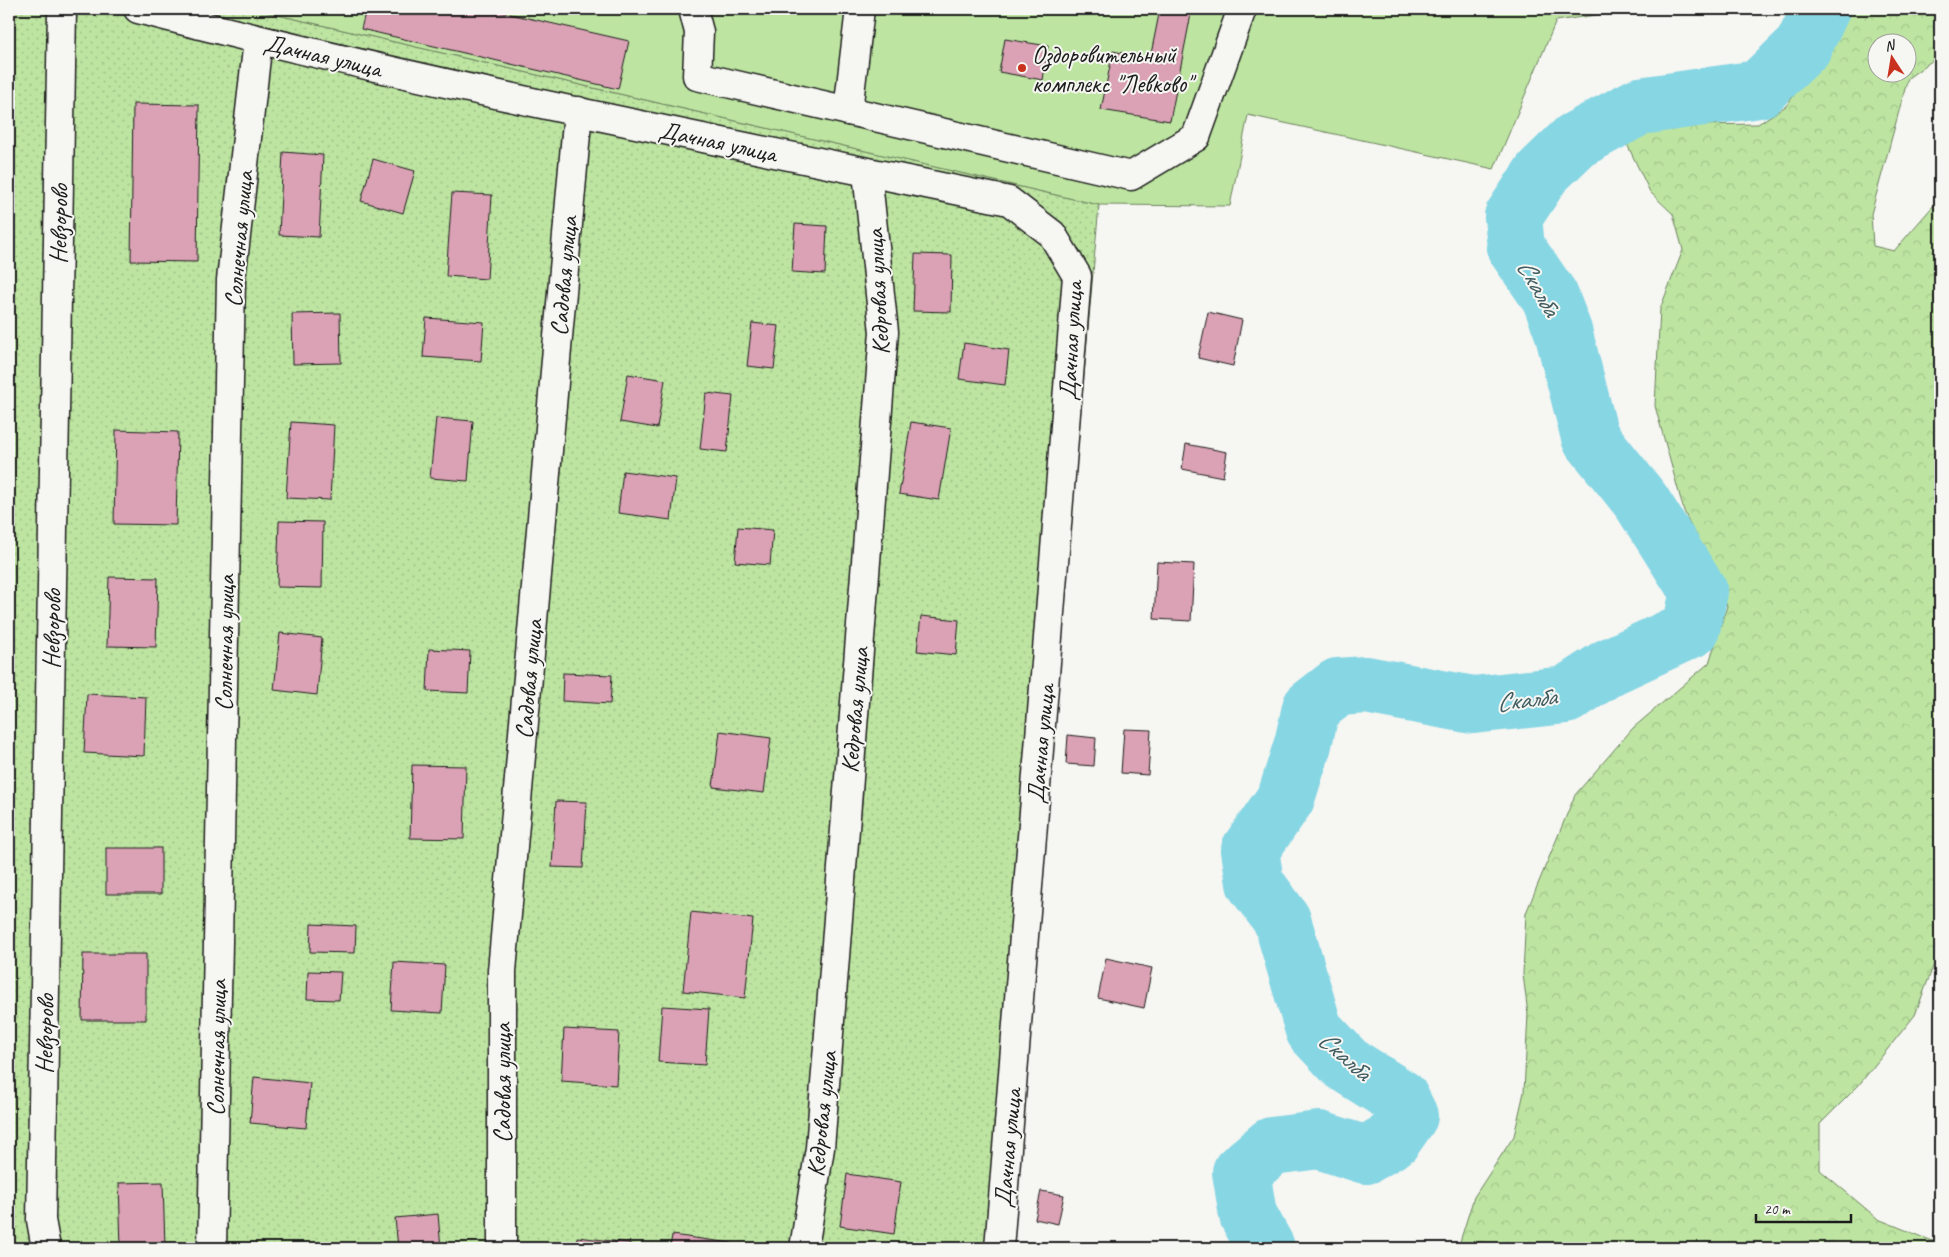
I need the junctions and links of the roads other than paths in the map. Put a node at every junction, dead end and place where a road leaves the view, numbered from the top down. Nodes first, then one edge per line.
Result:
1 (62, 9) edge
2 (138, 9) edge
3 (693, 9) edge
4 (860, 9) edge
5 (1242, 9) edge
6 (258, 40) junction
7 (578, 111) junction
8 (848, 111) junction
9 (868, 172) junction
10 (46, 1248) edge
11 (212, 1248) edge
12 (502, 1248) edge
13 (804, 1248) edge
14 (999, 1248) edge

1 - 10 street, Невзорово
2 - 6 street, Дачная улица
3 - 8 street
4 - 8 street
5 - 8 street
6 - 7 street, Дачная улица
6 - 11 street, Солнечная улица
7 - 9 street, Дачная улица
7 - 12 street, Садовая улица
9 - 13 street, Кедровая улица
9 - 14 street, Дачная улица

